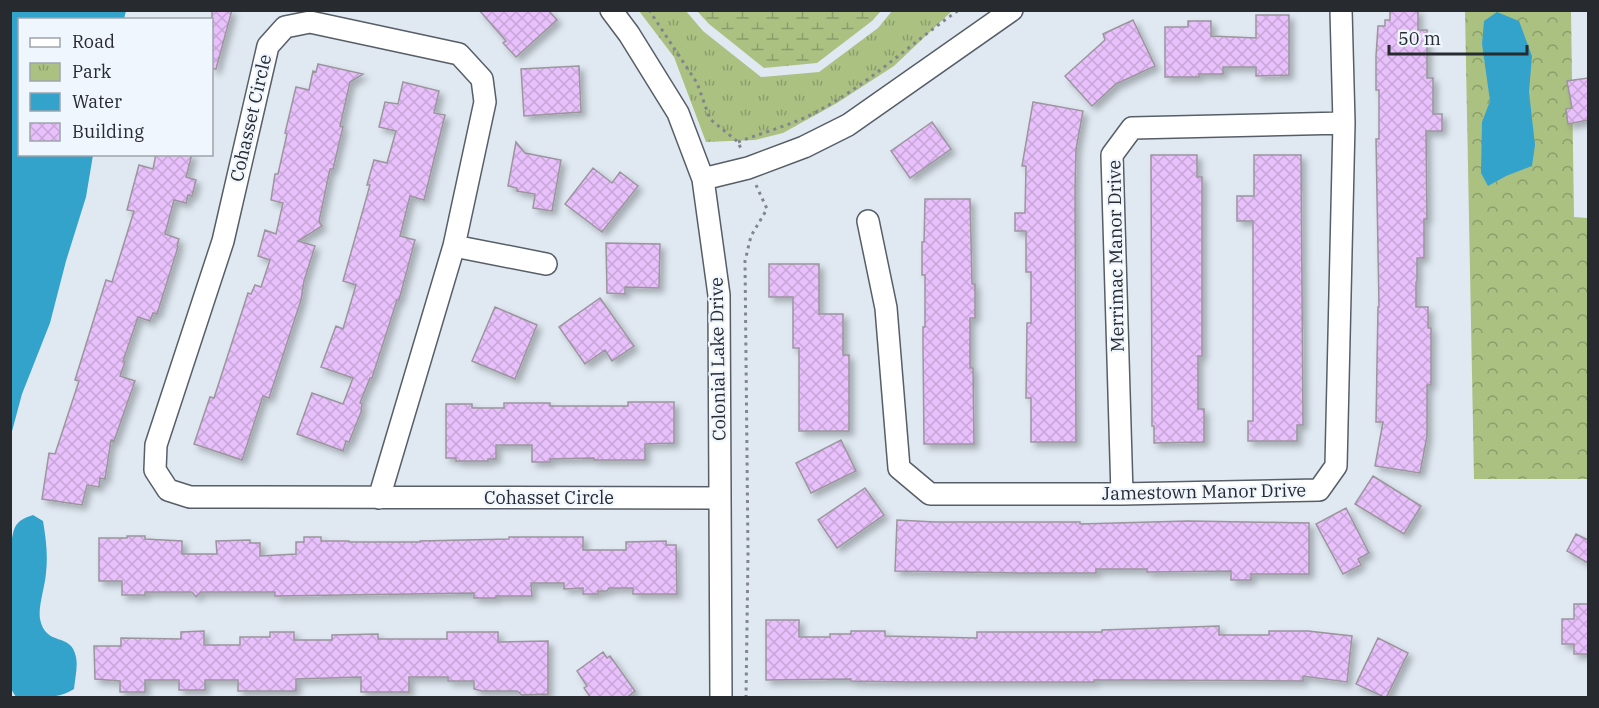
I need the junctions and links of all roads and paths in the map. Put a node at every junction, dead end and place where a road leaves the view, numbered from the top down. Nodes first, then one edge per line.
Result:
1 (611, 10) edge
2 (959, 10) edge
3 (1012, 10) edge
4 (1341, 10) edge
5 (1344, 123) junction
6 (738, 141) dead end
7 (703, 179) junction
8 (868, 221) dead end
9 (454, 246) junction
10 (546, 264) dead end
11 (1122, 494) junction
12 (379, 498) junction
13 (720, 498) junction
14 (721, 698) edge

1 - 7 street, Colonial Lake Drive
2 - 6 path
3 - 7 street
4 - 5 street, Jamestown Manor Drive
5 - 11 street, Jamestown Manor Drive
5 - 11 street, Merrimac Manor Drive
7 - 13 street, Colonial Lake Drive
8 - 11 street, Jamestown Manor Drive
9 - 10 street
9 - 12 street, Cohasset Circle
9 - 12 street, Cohasset Circle
12 - 13 street, Cohasset Circle
13 - 14 street, Colonial Lake Drive

